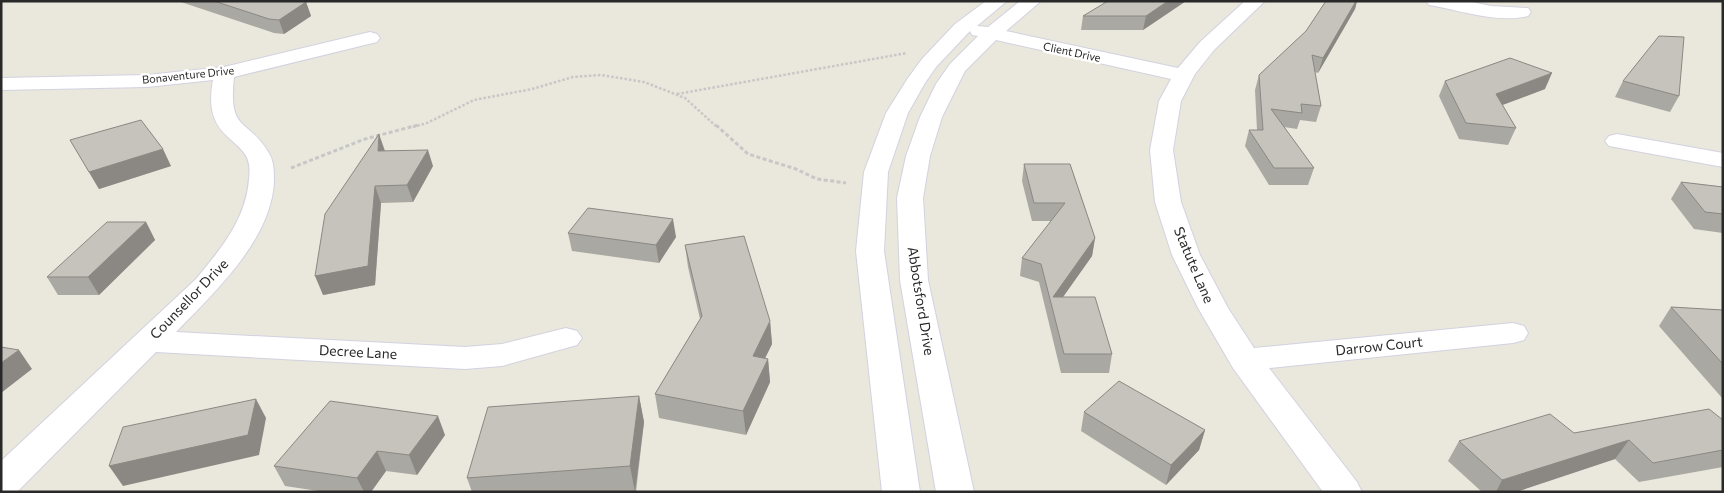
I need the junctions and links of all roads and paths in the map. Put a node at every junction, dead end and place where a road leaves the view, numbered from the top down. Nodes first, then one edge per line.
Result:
1 (998, 1) edge
2 (1032, 1) edge
3 (1256, 1) edge
4 (1435, 1) edge
5 (1522, 12) dead end
6 (962, 28) junction
7 (991, 34) junction
8 (370, 38) dead end
9 (914, 53) dead end
10 (224, 74) junction
11 (1183, 75) junction
12 (1, 84) edge
13 (676, 94) junction
14 (1617, 141) dead end
15 (1723, 160) edge
16 (291, 168) dead end
17 (847, 183) dead end
18 (1513, 333) dead end
19 (566, 338) dead end
20 (149, 341) junction
21 (1244, 360) junction
22 (1, 484) edge
23 (901, 492) edge
24 (955, 492) edge
25 (1344, 492) edge

1 - 6 street
2 - 7 street, Abbotsford Drive
3 - 11 street, Statute Lane
4 - 5 street
6 - 7 street, Client Drive
6 - 23 street
7 - 11 street, Client Drive
7 - 24 street, Abbotsford Drive
8 - 10 street, Bonaventure Drive
9 - 13 path
10 - 12 street, Bonaventure Drive
10 - 20 street, Counsellor Drive
11 - 21 street, Statute Lane
13 - 16 path
13 - 17 path
14 - 15 street
18 - 21 street, Darrow Court
19 - 20 street, Decree Lane
20 - 22 street, Counsellor Drive
21 - 25 street, Statute Lane

